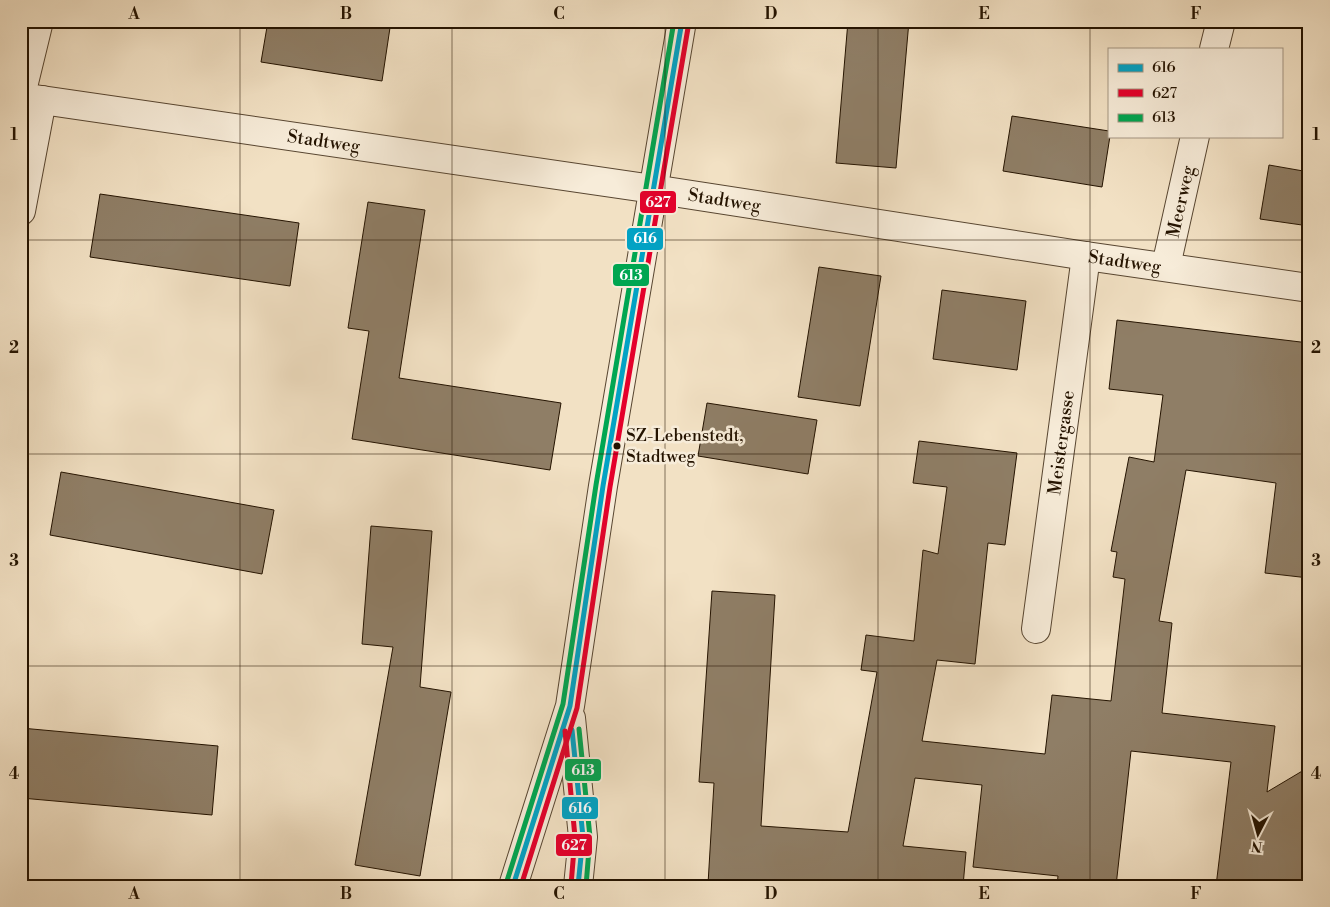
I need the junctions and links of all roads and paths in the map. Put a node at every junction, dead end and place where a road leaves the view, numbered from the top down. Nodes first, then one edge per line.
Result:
1 (39, 21) edge
2 (682, 21) edge
3 (1221, 21) edge
4 (1214, 48) edge
5 (28, 98) edge
6 (1195, 138) edge
7 (652, 189) junction
8 (21, 211) edge
9 (1086, 256) junction
10 (1166, 266) junction
11 (1309, 288) edge
12 (1036, 629) dead end
13 (570, 706) junction
14 (513, 886) edge
15 (578, 886) edge

1 - 5 street
2 - 7 street
3 - 4 street
5 - 7 street, Stadtweg
5 - 8 street
6 - 10 street, Meerweg
7 - 9 street, Stadtweg
7 - 13 street
9 - 10 street, Stadtweg
9 - 12 street, Meistergasse
10 - 11 street, Stadtweg
13 - 14 street
13 - 15 street

